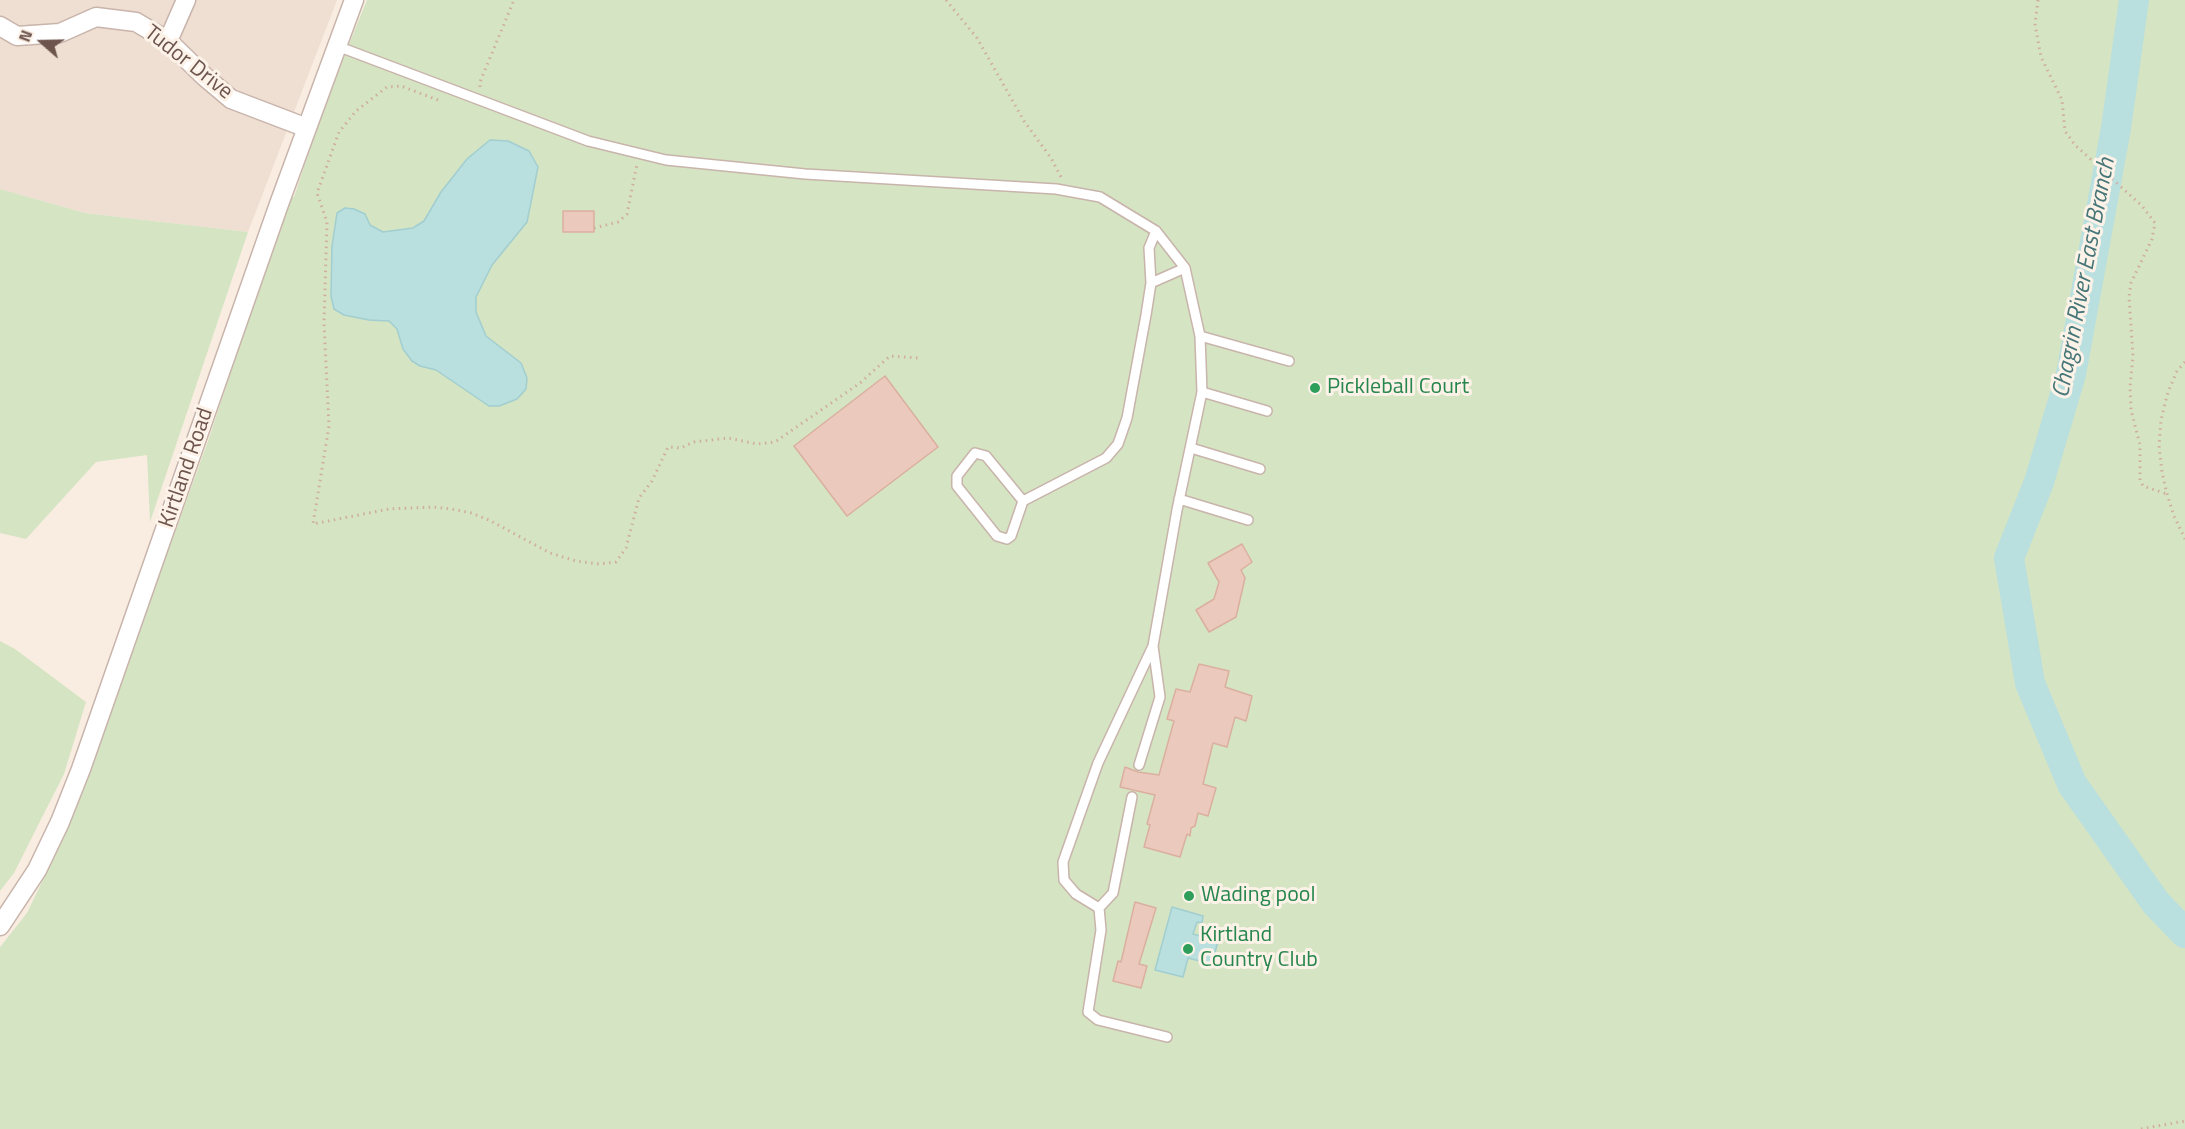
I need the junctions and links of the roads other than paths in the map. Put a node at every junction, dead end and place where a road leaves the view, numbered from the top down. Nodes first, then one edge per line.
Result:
1 (186, 0) edge
2 (354, 0) edge
3 (0, 26) edge
4 (168, 41) junction
5 (337, 46) junction
6 (307, 128) junction
7 (1155, 231) junction
8 (1185, 268) junction
9 (1151, 283) junction
10 (1200, 336) junction
11 (1289, 361) dead end
12 (1202, 392) junction
13 (1267, 411) dead end
14 (1191, 448) junction
15 (1260, 469) dead end
16 (1179, 499) junction
17 (1023, 501) junction
18 (1248, 520) dead end
19 (1153, 646) junction
20 (1139, 765) dead end
21 (1132, 796) dead end
22 (1099, 908) junction
23 (0, 926) edge
24 (1167, 1037) dead end

1 - 4 street
2 - 5 street, Kirtland Road
3 - 4 street, Tudor Drive
4 - 6 street, Tudor Drive
5 - 6 street, Kirtland Road
5 - 7 lane
6 - 23 street, Kirtland Road
7 - 8 lane
7 - 9 lane
8 - 9 lane
8 - 10 lane
9 - 17 lane
10 - 11 lane
10 - 12 lane
12 - 13 lane
12 - 14 lane
14 - 15 lane
14 - 16 lane
16 - 18 lane
16 - 19 lane
17 - 17 lane
19 - 20 lane
19 - 22 lane
21 - 22 lane
22 - 24 lane

